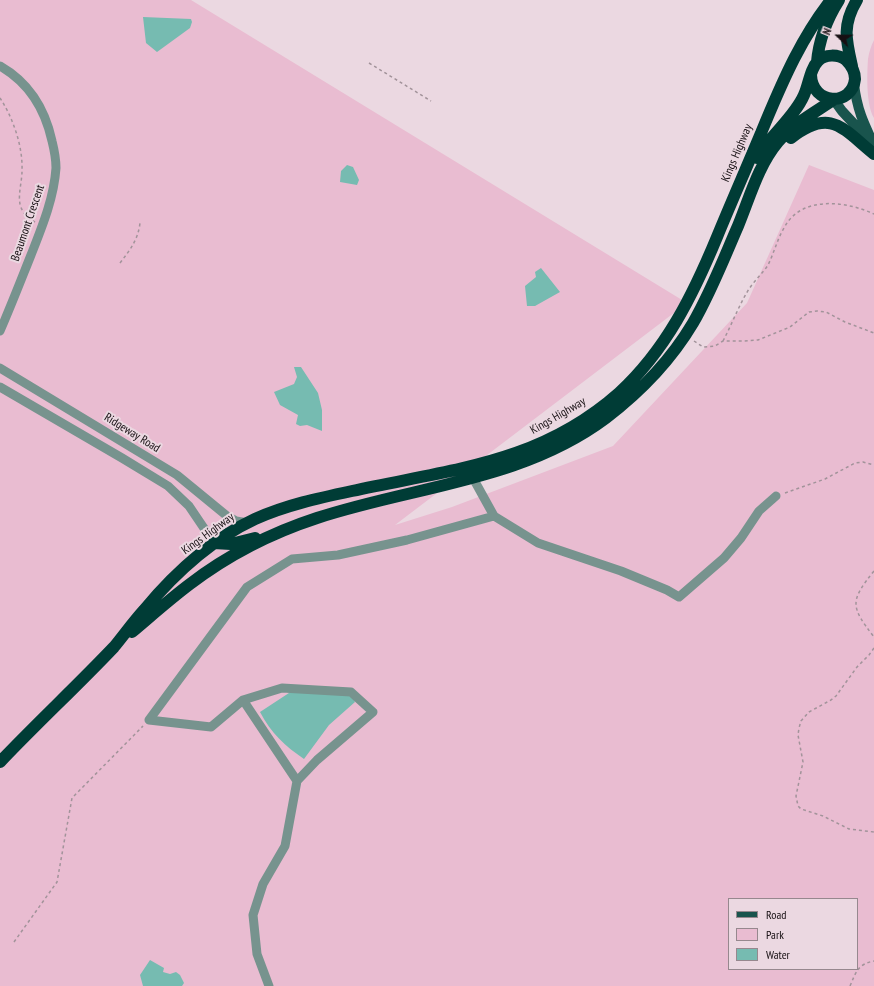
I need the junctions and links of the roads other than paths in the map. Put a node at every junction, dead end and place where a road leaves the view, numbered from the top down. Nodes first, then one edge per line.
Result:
1 (831, 0) edge
2 (840, 0) edge
3 (857, 0) edge
4 (817, 62) junction
5 (0, 66) edge
6 (852, 66) junction
7 (811, 75) junction
8 (854, 84) junction
9 (834, 100) junction
10 (874, 145) edge
11 (874, 154) edge
12 (752, 192) junction
13 (710, 254) junction
14 (0, 331) edge
15 (0, 368) edge
16 (0, 387) edge
17 (473, 478) junction
18 (776, 496) road end
19 (494, 516) junction
20 (248, 523) junction
21 (287, 529) junction
22 (214, 543) junction
23 (115, 645) junction
24 (243, 700) junction
25 (0, 762) edge
26 (297, 782) junction
27 (269, 986) edge

1 - 13 highway, Kings Highway
2 - 4 highway
3 - 6 highway
4 - 6 highway
4 - 7 highway
5 - 14 street, Beaumont Crescent
6 - 8 highway
7 - 9 highway
7 - 13 highway
8 - 9 highway
8 - 10 main road
9 - 10 main road
9 - 12 highway, Kings Highway
11 - 12 highway
12 - 17 highway, Kings Highway
13 - 20 highway, Kings Highway
15 - 20 street, Ridgeway Road
16 - 22 street
17 - 19 street
17 - 21 highway, Kings Highway
18 - 19 street
19 - 24 street
20 - 22 highway, Kings Highway
21 - 22 highway
21 - 23 highway, Kings Highway
22 - 23 highway, Kings Highway
23 - 25 highway, Kings Highway
24 - 26 street
24 - 26 street
26 - 27 street

